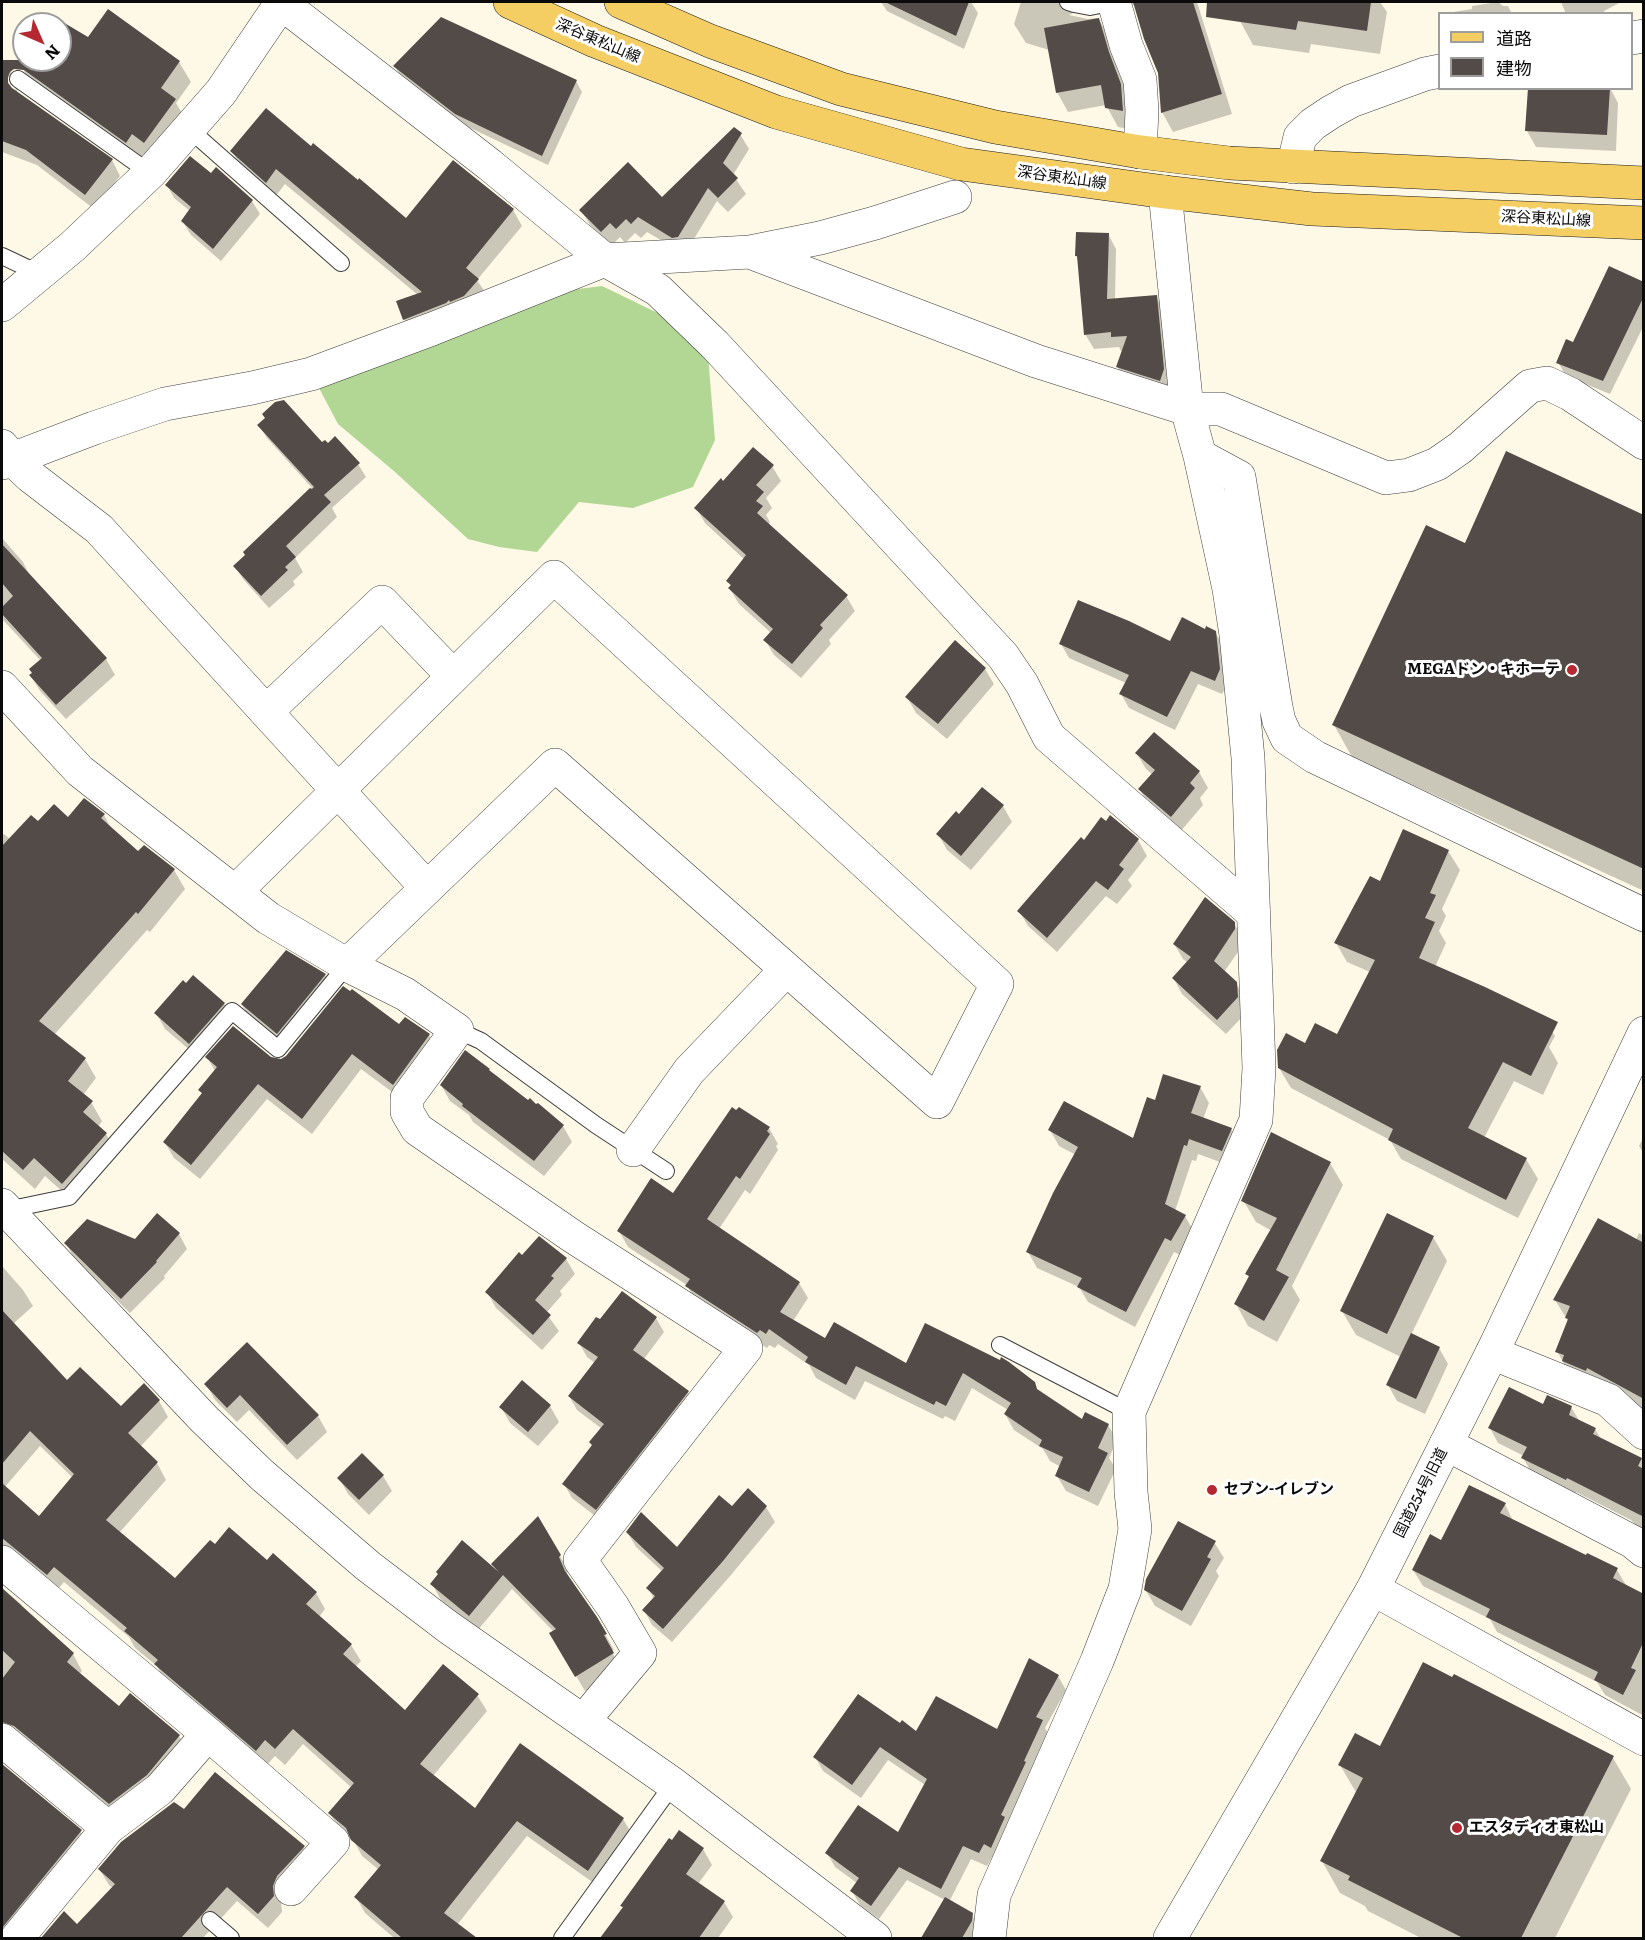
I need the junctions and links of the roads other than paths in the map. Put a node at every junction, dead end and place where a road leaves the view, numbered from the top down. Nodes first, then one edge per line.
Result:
1 (281, 2) edge
2 (510, 2) edge
3 (621, 2) edge
4 (1068, 2) edge
5 (1114, 2) edge
6 (1438, 71) edge
7 (18, 79) dead end
8 (189, 129) junction
9 (1140, 152) junction
10 (1293, 167) junction
11 (150, 173) junction
12 (1644, 183) edge
13 (1165, 192) junction
14 (955, 197) dead end
15 (1644, 223) edge
16 (750, 252) junction
17 (2, 256) edge
18 (605, 260) junction
19 (341, 263) dead end
20 (40, 274) junction
21 (2, 305) edge
22 (1187, 409) junction
23 (1644, 443) edge
24 (5, 456) edge
25 (1200, 456) junction
26 (453, 676) junction
27 (2, 687) edge
28 (266, 712) junction
29 (337, 790) junction
30 (427, 888) junction
31 (235, 892) junction
32 (1254, 915) junction
33 (1644, 915) edge
34 (347, 965) junction
35 (786, 970) junction
36 (457, 1030) junction
37 (1641, 1046) edge
38 (633, 1150) junction
39 (666, 1171) dead end
40 (3, 1210) edge
41 (1000, 1345) dead end
42 (1492, 1353) junction
43 (1129, 1412) junction
44 (1644, 1433) edge
45 (1446, 1444) junction
46 (1644, 1551) edge
47 (2, 1562) edge
48 (1373, 1589) junction
49 (584, 1720) junction
50 (208, 1734) junction
51 (1644, 1739) edge
52 (2, 1740) edge
53 (674, 1784) junction
54 (108, 1828) junction
55 (291, 1889) dead end
56 (210, 1920) dead end
57 (17, 1938) edge
58 (231, 1938) edge
59 (562, 1938) edge
60 (875, 1938) edge
61 (989, 1938) edge
62 (1170, 1938) edge

1 - 8 street
1 - 18 street
2 - 13 main road, 深谷東松山線
3 - 9 main road
4 - 5 lane
5 - 9 street
6 - 10 street
7 - 11 lane
8 - 11 street
8 - 19 lane
9 - 10 main road
10 - 12 main road
11 - 20 street
13 - 15 main road, 深谷東松山線
13 - 22 street
14 - 16 street
16 - 18 street
16 - 22 street
17 - 20 lane
18 - 24 street
18 - 32 street
20 - 21 street
22 - 23 street
22 - 25 street
24 - 28 street
25 - 32 street
25 - 33 street
26 - 28 street
26 - 29 street
26 - 35 street
27 - 31 street
28 - 29 street
29 - 30 street
29 - 31 street
30 - 34 street
30 - 35 street
31 - 34 street
32 - 43 street
34 - 36 street
34 - 40 lane
35 - 38 street
36 - 38 lane
36 - 49 street
37 - 42 street, 国道254号旧道
38 - 39 lane
40 - 49 street
41 - 43 lane
42 - 44 street
42 - 45 street, 国道254号旧道
43 - 61 street
45 - 46 street
45 - 48 street, 国道254号旧道
47 - 50 street
48 - 51 street
48 - 62 street, 国道254号旧道
49 - 53 street
50 - 54 street
50 - 55 street
52 - 54 street
53 - 59 lane
53 - 60 street
54 - 57 street
56 - 58 lane

